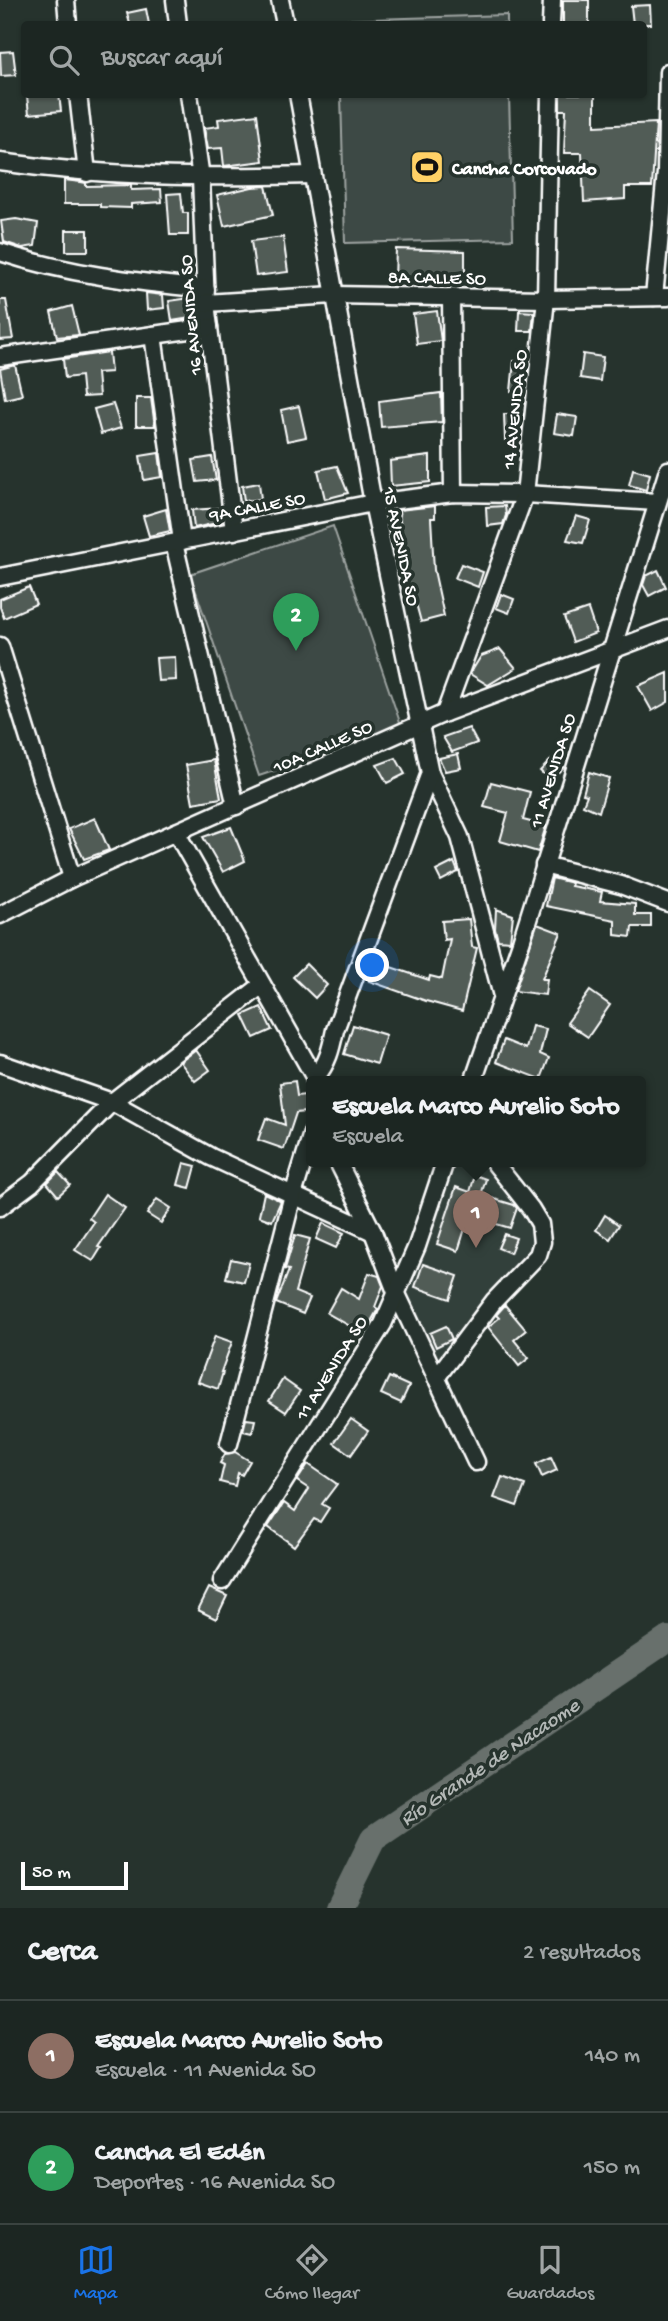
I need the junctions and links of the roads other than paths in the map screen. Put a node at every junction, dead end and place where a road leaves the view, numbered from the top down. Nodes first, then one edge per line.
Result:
1 (66, 0) edge
2 (175, 0) edge
3 (280, 0) edge
4 (552, 0) edge
5 (68, 21) edge
6 (178, 21) edge
7 (284, 21) edge
8 (551, 21) edge
9 (668, 72) edge
10 (78, 98) edge
11 (190, 98) edge
12 (299, 98) edge
13 (550, 98) edge
14 (0, 162) edge
15 (87, 173) junction
16 (313, 175) junction
17 (201, 178) junction
18 (0, 252) edge
19 (334, 295) junction
20 (206, 296) junction
21 (451, 297) junction
22 (661, 297) edge
23 (546, 299) junction
24 (209, 327) junction
25 (153, 335) junction
26 (0, 357) edge
27 (668, 470) edge
28 (453, 493) junction
29 (525, 494) junction
30 (657, 502) junction
31 (373, 503) junction
32 (234, 531) junction
33 (178, 542) junction
34 (0, 577) edge
35 (668, 629) edge
36 (0, 646) edge
37 (610, 652) junction
38 (445, 713) junction
39 (419, 725) junction
40 (430, 773) junction
41 (236, 806) junction
42 (176, 832) junction
43 (544, 865) junction
44 (72, 878) junction
45 (668, 903) edge
46 (0, 915) edge
47 (262, 985) junction
48 (502, 996) junction
49 (0, 1063) edge
50 (313, 1076) edge
51 (318, 1076) edge
52 (474, 1076) edge
53 (112, 1102) junction
54 (306, 1153) edge
55 (340, 1167) edge
56 (443, 1167) edge
57 (498, 1167) edge
58 (293, 1195) junction
59 (0, 1207) edge
60 (373, 1232) junction
61 (396, 1292) junction
62 (436, 1378) junction
63 (229, 1444) dead end
64 (476, 1462) dead end
65 (222, 1581) dead end

1 - 5 street
2 - 6 street
3 - 7 street
4 - 8 street
9 - 22 street
10 - 15 street
11 - 17 street, 16 AVENIDA SO
12 - 16 street, 15 AVENIDA SO
13 - 23 street, 14 AVENIDA SO
14 - 15 street
15 - 17 street
16 - 17 street
16 - 19 street, 15 AVENIDA SO
17 - 20 street, 16 AVENIDA SO
18 - 20 street, 8A CALLE SO
19 - 20 street, 8A CALLE SO
19 - 21 street, 8A CALLE SO
19 - 31 street, 15 AVENIDA SO
20 - 24 street, 16 AVENIDA SO
21 - 23 street, 8A CALLE SO
21 - 28 street
22 - 23 street, 8A CALLE SO
23 - 29 street, 14 AVENIDA SO
24 - 25 street
24 - 32 street, 16 AVENIDA SO
25 - 26 street
25 - 33 street
27 - 30 street, 11 AVENIDA SO
28 - 29 street, 9A CALLE SO
28 - 31 street, 9A CALLE SO
29 - 30 street, 9A CALLE SO
29 - 38 street, 14 AVENIDA SO
30 - 37 street, 11 AVENIDA SO
31 - 32 street, 9A CALLE SO
31 - 39 street, 15 AVENIDA SO
32 - 33 street, 9A CALLE SO
33 - 34 street, 9A CALLE SO
33 - 41 street
35 - 37 street, 10A CALLE SO
36 - 44 street
37 - 38 street, 10A CALLE SO
37 - 43 street, 11 AVENIDA SO
38 - 39 street, 10A CALLE SO
39 - 40 street, 15 AVENIDA SO
39 - 41 street, 10A CALLE SO
40 - 48 street, 15 AVENIDA SO
40 - 51 street
41 - 42 street, 10A CALLE SO
42 - 44 street, 10A CALLE SO
42 - 47 street
43 - 45 street
43 - 48 street, 11 AVENIDA SO
44 - 46 street, 10A CALLE SO
47 - 50 street
47 - 53 street
48 - 52 street, 11 AVENIDA SO
49 - 53 street
53 - 58 street
53 - 59 street
54 - 58 street
55 - 60 street
56 - 61 street, 11 AVENIDA SO
57 - 62 street
58 - 60 street
58 - 63 street
60 - 61 street
61 - 62 street
61 - 65 street, 11 AVENIDA SO
62 - 64 street

